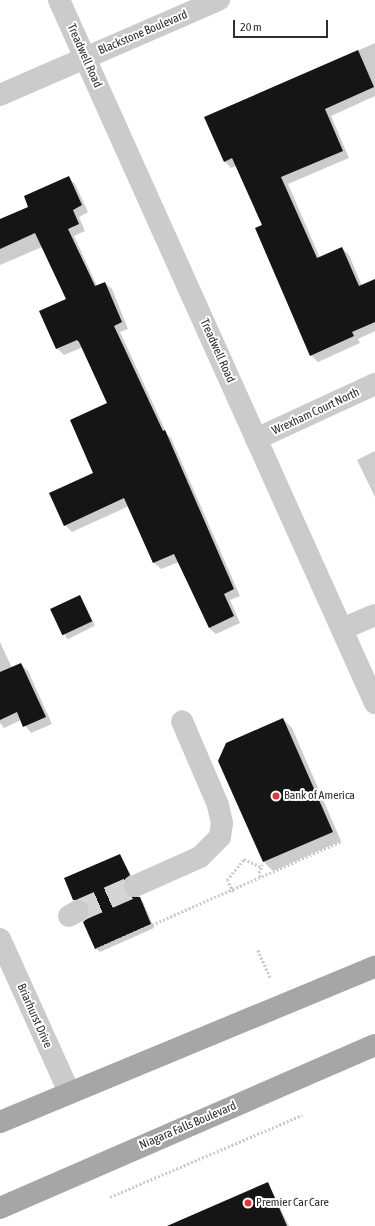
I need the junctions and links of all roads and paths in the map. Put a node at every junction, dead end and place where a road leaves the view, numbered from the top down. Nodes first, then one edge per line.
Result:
1 (59, 0) edge
2 (219, 0) edge
3 (85, 58) junction
4 (0, 95) edge
5 (375, 384) edge
6 (256, 439) junction
7 (375, 615) edge
8 (342, 629) junction
9 (375, 702) edge
10 (182, 721) dead end
11 (342, 841) dead end
12 (260, 877) junction
13 (135, 886) tunnel mouth
14 (232, 891) junction
15 (0, 939) edge
16 (97, 949) dead end
17 (258, 950) dead end
18 (375, 967) edge
19 (270, 977) dead end
20 (375, 1045) edge
21 (69, 1092) junction
22 (302, 1115) dead end
23 (0, 1122) edge
24 (110, 1198) dead end
25 (0, 1208) edge

1 - 3 street, Treadwell Road
2 - 3 street, Blackstone Boulevard
3 - 4 street, Blackstone Boulevard
3 - 6 street, Treadwell Road
5 - 6 street, Wrexham Court North
6 - 8 street, Treadwell Road
7 - 8 street
8 - 9 street, Treadwell Road
10 - 13 street
11 - 12 path
12 - 14 path
12 - 14 path
14 - 16 path
15 - 21 street, Briarhurst Drive
17 - 19 path
18 - 21 main road
20 - 25 main road, Niagara Falls Boulevard
21 - 23 main road
22 - 24 path

